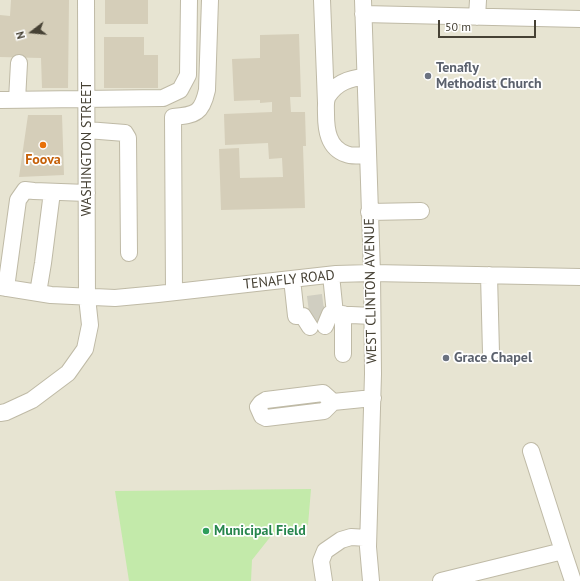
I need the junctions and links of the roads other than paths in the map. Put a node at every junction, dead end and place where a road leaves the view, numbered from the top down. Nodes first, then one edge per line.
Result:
1 (86, 0) edge
2 (189, 0) edge
3 (210, 0) edge
4 (322, 0) edge
5 (478, 0) edge
6 (363, 7) edge
7 (477, 16) junction
8 (580, 19) edge
9 (19, 63) dead end
10 (365, 77) junction
11 (86, 99) junction
12 (0, 100) edge
13 (17, 100) junction
14 (326, 103) junction
15 (87, 130) junction
16 (367, 155) junction
17 (52, 192) junction
18 (87, 193) junction
19 (421, 211) dead end
20 (369, 212) junction
21 (129, 253) dead end
22 (372, 273) junction
23 (331, 275) junction
24 (489, 275) junction
25 (580, 277) edge
26 (292, 279) junction
27 (3, 287) edge
28 (174, 292) junction
29 (38, 293) junction
30 (87, 297) junction
31 (321, 315) junction
32 (372, 316) junction
33 (491, 353) dead end
34 (343, 354) dead end
35 (372, 398) junction
36 (332, 402) dead end
37 (0, 413) edge
38 (531, 451) dead end
39 (368, 538) junction
40 (562, 551) junction
41 (324, 581) edge
42 (371, 581) edge
43 (441, 581) edge
44 (574, 581) edge

1 - 11 street, WASHINGTON STREET
2 - 11 street
3 - 28 street
4 - 14 street
5 - 7 street
6 - 7 street
6 - 10 street, WEST CLINTON AVENUE
7 - 8 street
9 - 13 street
10 - 14 street
10 - 16 street, WEST CLINTON AVENUE
11 - 13 street
11 - 15 street, WASHINGTON STREET
12 - 13 street
14 - 16 street
15 - 18 street, WASHINGTON STREET
15 - 21 street
16 - 20 street, WEST CLINTON AVENUE
17 - 18 street
17 - 27 street
17 - 29 street
18 - 30 street, WASHINGTON STREET
19 - 20 street
20 - 22 street, WEST CLINTON AVENUE
22 - 23 street, TENAFLY ROAD
22 - 24 street, TENAFLY ROAD
22 - 32 street, WEST CLINTON AVENUE
23 - 26 street, TENAFLY ROAD
23 - 31 street
24 - 25 street, TENAFLY ROAD
24 - 33 street
26 - 28 street, TENAFLY ROAD
26 - 31 street
27 - 29 street, TENAFLY ROAD
28 - 30 street, TENAFLY ROAD
29 - 30 street, TENAFLY ROAD
30 - 37 street, WASHINGTON STREET
31 - 32 street
31 - 34 street
32 - 35 street, WEST CLINTON AVENUE
35 - 36 street
35 - 39 street, WEST CLINTON AVENUE
38 - 40 street
39 - 41 street
39 - 42 street, WEST CLINTON AVENUE
40 - 43 street
40 - 44 street

